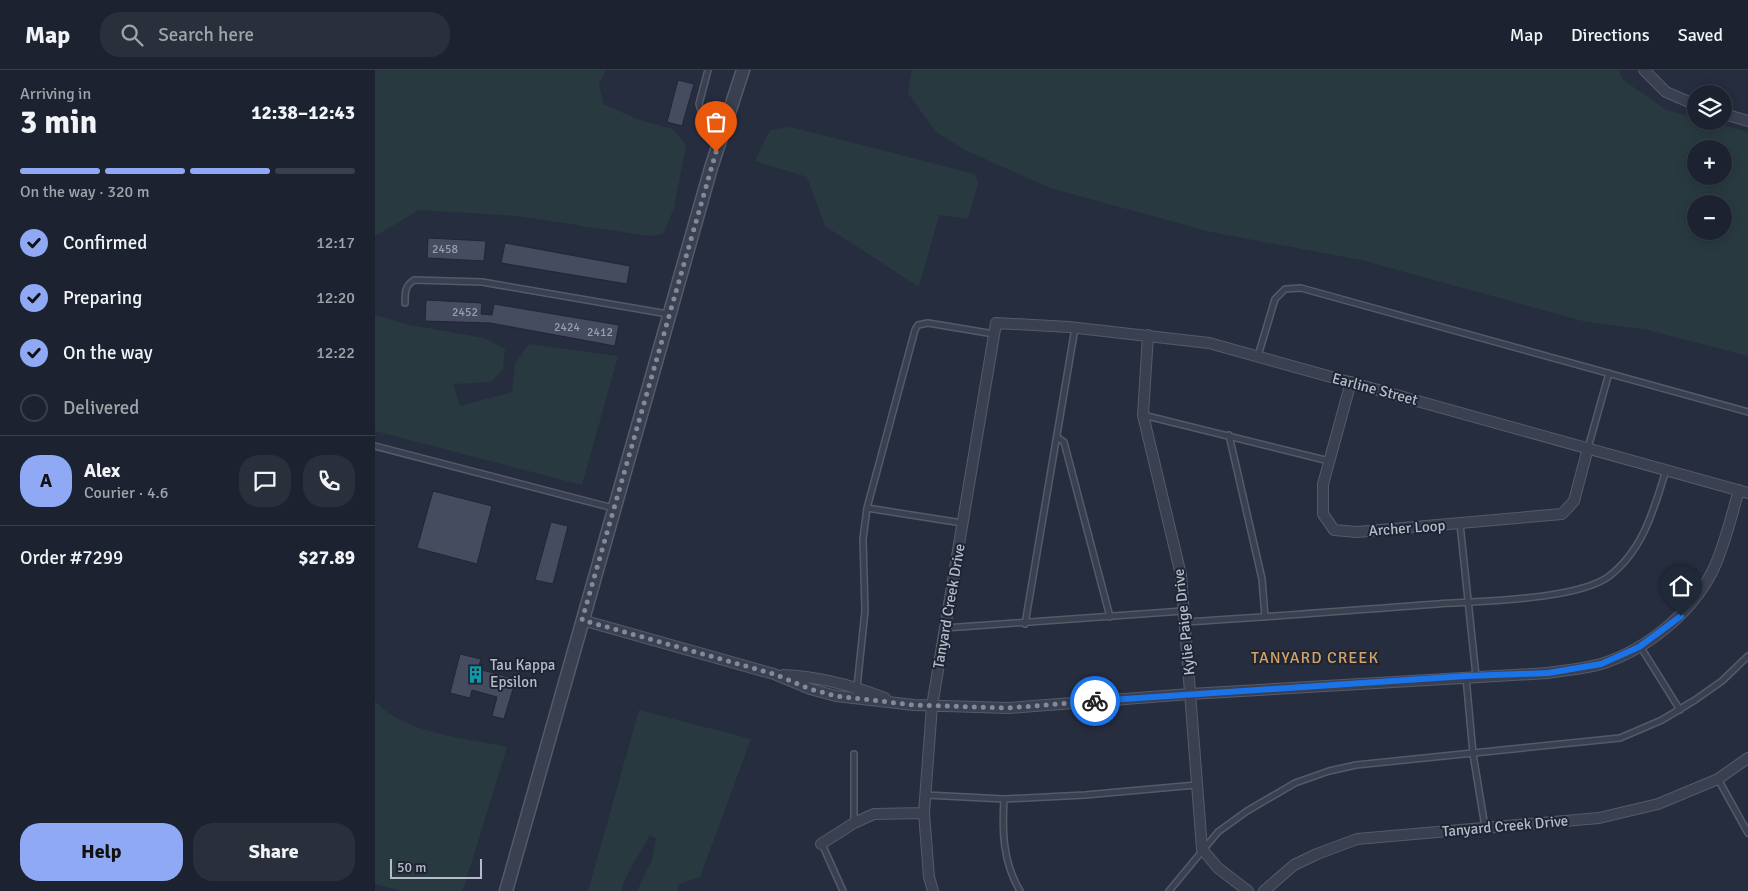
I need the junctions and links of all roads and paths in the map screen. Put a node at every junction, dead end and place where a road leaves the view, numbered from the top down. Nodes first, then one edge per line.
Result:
1 (708, 70) edge
2 (743, 70) edge
3 (1644, 70) edge
4 (1687, 101) edge
5 (1732, 116) edge
6 (727, 120) junction
7 (1748, 121) edge
8 (405, 303) dead end
9 (669, 314) junction
10 (995, 328) junction
11 (1075, 328) junction
12 (1148, 335) junction
13 (1258, 357) junction
14 (1609, 373) junction
15 (1351, 382) junction
16 (1748, 412) edge
17 (1143, 415) junction
18 (1229, 435) junction
19 (1057, 437) junction
20 (375, 446) edge
21 (1588, 448) junction
22 (1329, 461) junction
23 (1666, 470) junction
24 (1744, 492) edge
25 (614, 508) junction
26 (867, 508) junction
27 (963, 523) junction
28 (1460, 524) junction
29 (1468, 602) junction
30 (1185, 611) junction
31 (1110, 617) junction
32 (1265, 617) junction
33 (582, 620) junction
34 (1185, 622) junction
35 (1025, 624) junction
36 (945, 628) junction
37 (1641, 646) junction
38 (1747, 658) edge
39 (774, 674) junction
40 (1471, 676) junction
41 (857, 687) junction
42 (1191, 694) junction
43 (898, 703) junction
44 (932, 706) junction
45 (1680, 710) junction
46 (854, 754) dead end
47 (1473, 754) junction
48 (1748, 758) edge
49 (1718, 779) junction
50 (1196, 785) junction
51 (926, 795) junction
52 (1004, 799) junction
53 (924, 814) junction
54 (854, 823) junction
55 (1485, 828) junction
56 (1748, 833) edge
57 (821, 844) joint
58 (1202, 849) junction
59 (506, 891) edge
60 (843, 891) edge
61 (933, 891) edge
62 (1020, 891) edge
63 (1169, 891) edge
64 (1248, 891) edge
65 (1264, 891) edge

1 - 6 lane
2 - 6 street
3 - 4 street
5 - 7 street
6 - 9 street
8 - 9 lane
9 - 25 street
10 - 11 street, Earline Street
10 - 26 lane
10 - 27 street, Tanyard Creek Drive
11 - 12 street, Earline Street
11 - 19 lane
12 - 13 street, Earline Street
12 - 17 street, Kylie Paige Drive
13 - 14 lane
13 - 15 street, Earline Street
14 - 16 lane
14 - 21 lane
15 - 21 street, Earline Street
15 - 22 street, Archer Loop
17 - 18 lane
17 - 30 street, Kylie Paige Drive
18 - 22 lane
18 - 32 lane
19 - 31 lane
19 - 35 lane
20 - 25 lane
21 - 23 street, Earline Street
21 - 28 street, Archer Loop
22 - 28 street, Archer Loop
23 - 24 street, Earline Street
23 - 29 lane
24 - 37 street
25 - 33 street
26 - 27 lane
26 - 41 lane
27 - 36 street, Tanyard Creek Drive
28 - 29 lane
29 - 32 lane
29 - 40 lane
30 - 31 lane
30 - 34 street, Kylie Paige Drive
31 - 35 lane
32 - 34 lane
33 - 39 street
33 - 59 street
34 - 42 street, Kylie Paige Drive
35 - 36 lane
36 - 44 street, Tanyard Creek Drive
37 - 40 street
37 - 45 lane
38 - 45 lane
39 - 41 street
39 - 43 street
40 - 42 street
40 - 47 lane
41 - 43 street
42 - 44 street
42 - 50 street, Kylie Paige Drive
43 - 44 street
44 - 51 street, Tanyard Creek Drive
45 - 47 lane
46 - 54 lane
47 - 55 lane
47 - 58 lane
48 - 49 street, Tanyard Creek Drive
49 - 55 street, Tanyard Creek Drive
49 - 56 lane
50 - 52 lane
50 - 58 street, Kylie Paige Drive
51 - 52 lane
51 - 53 street, Tanyard Creek Drive
52 - 62 lane
53 - 54 street
53 - 61 street, Tanyard Creek Drive
54 - 57 street
55 - 65 street, Tanyard Creek Drive
57 - 60 lane
58 - 63 lane
58 - 64 street

